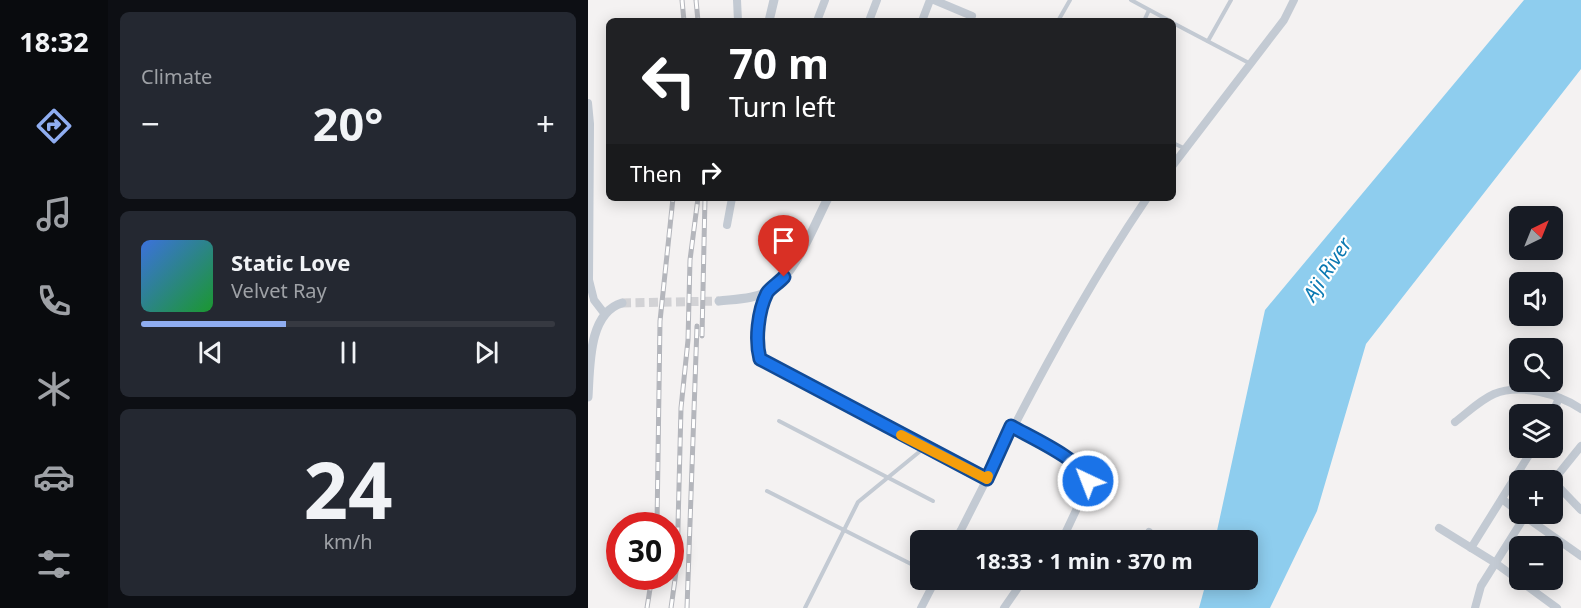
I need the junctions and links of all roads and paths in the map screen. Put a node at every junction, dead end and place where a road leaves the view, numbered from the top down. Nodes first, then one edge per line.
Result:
1 (737, 0) edge
2 (774, 0) edge
3 (825, 0) edge
4 (877, 0) edge
5 (932, 0) edge
6 (1070, 0) edge
7 (1131, 0) edge
8 (1231, 0) edge
9 (1294, 0) edge
10 (1149, 10) junction
11 (972, 16) dead end
12 (738, 18) edge
13 (771, 18) edge
14 (818, 18) edge
15 (870, 18) edge
16 (923, 18) edge
17 (1060, 18) edge
18 (1145, 18) edge
19 (1164, 18) edge
20 (1176, 24) edge
21 (1208, 41) junction
22 (1249, 63) junction
23 (588, 103) edge
24 (589, 124) edge
25 (1176, 144) edge
26 (1186, 149) junction
27 (1176, 161) edge
28 (589, 188) edge
29 (731, 201) edge
30 (826, 201) edge
31 (1144, 201) edge
32 (727, 225) dead end
33 (588, 280) edge
34 (768, 291) junction
35 (719, 301) tunnel mouth
36 (622, 303) tunnel mouth
37 (604, 313) junction
38 (590, 347) edge
39 (760, 359) joint
40 (588, 397) edge
41 (1559, 398) junction
42 (1556, 404) edge
43 (1581, 409) edge
44 (779, 421) dead end
45 (1455, 422) dead end
46 (1011, 426) junction
47 (1581, 446) edge
48 (924, 448) junction
49 (1527, 458) edge
50 (1562, 470) edge
51 (887, 478) junction
52 (987, 479) junction
53 (767, 491) dead end
54 (1563, 491) edge
55 (1502, 499) junction
56 (933, 501) dead end
57 (1509, 504) edge
58 (1581, 510) edge
59 (1517, 524) edge
60 (1537, 524) edge
61 (1439, 528) dead end
62 (844, 530) junction
63 (961, 530) edge
64 (1067, 530) edge
65 (1471, 548) junction
66 (1580, 554) edge
67 (1494, 562) junction
68 (910, 563) edge
69 (930, 590) edge
70 (1017, 590) edge
71 (805, 608) edge
72 (921, 608) edge
73 (1005, 608) edge
74 (1475, 608) edge
75 (1557, 608) edge

1 - 12 street
2 - 13 street
3 - 14 street
4 - 15 street
5 - 11 street
5 - 16 street
6 - 17 lane
7 - 10 lane
8 - 21 lane
9 - 22 street
10 - 18 lane
10 - 19 lane
20 - 21 lane
21 - 22 lane
22 - 26 street
23 - 24 street
24 - 28 street
25 - 26 lane
26 - 27 street
28 - 33 street
29 - 32 street
30 - 34 street
31 - 46 street
33 - 37 street
34 - 35 street
34 - 39 street
36 - 37 street
37 - 38 street
38 - 40 street
39 - 48 lane
41 - 42 street
41 - 43 street
41 - 45 street
44 - 51 lane
46 - 52 street
46 - 64 street
47 - 50 street
48 - 51 lane
48 - 52 lane
49 - 55 street
51 - 56 lane
51 - 62 lane
52 - 63 street
53 - 62 lane
54 - 58 street
55 - 57 street
55 - 65 street
59 - 67 street
60 - 66 street
61 - 65 street
62 - 68 lane
62 - 71 lane
65 - 67 street
67 - 74 street
67 - 75 street
69 - 72 street
70 - 73 street

